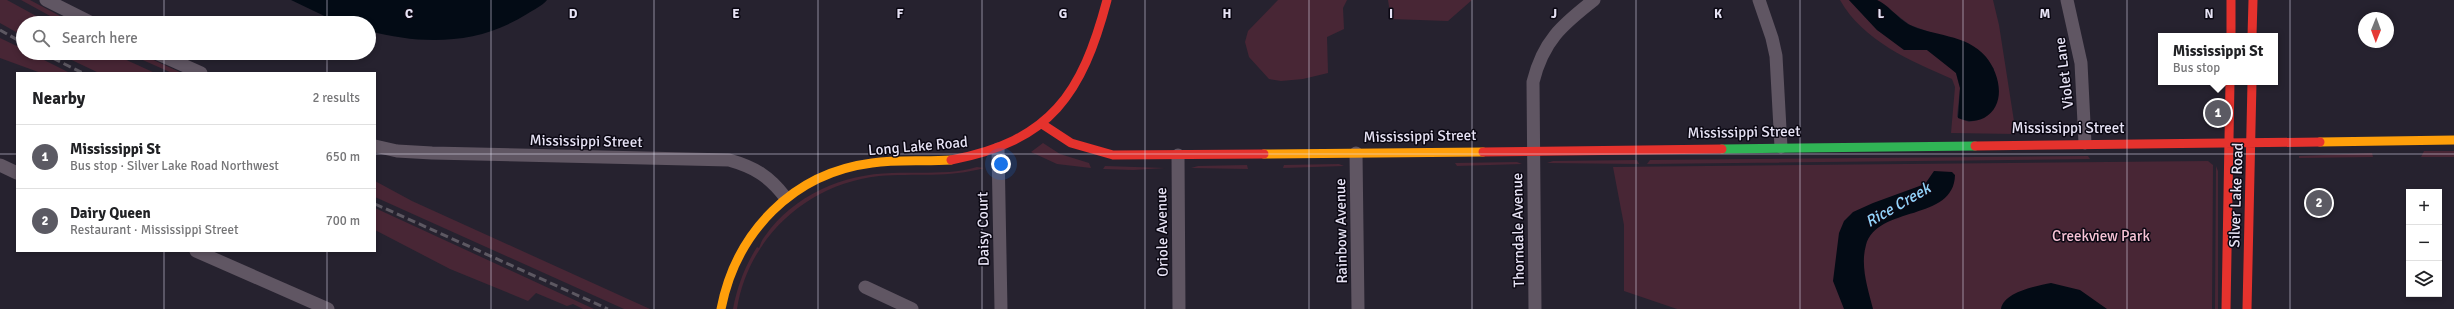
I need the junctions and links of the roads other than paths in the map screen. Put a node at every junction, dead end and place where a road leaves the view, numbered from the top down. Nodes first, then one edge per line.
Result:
1 (1107, 0) edge
2 (1594, 0) edge
3 (1759, 0) edge
4 (2067, 0) edge
5 (2231, 0) edge
6 (2253, 0) edge
7 (50, 1) edge
8 (79, 16) edge
9 (2231, 33) edge
10 (2252, 33) edge
11 (172, 60) edge
12 (199, 72) edge
13 (2230, 85) edge
14 (2252, 85) edge
15 (1042, 124) junction
16 (2454, 140) edge
17 (2085, 143) junction
18 (2251, 143) junction
19 (2227, 144) junction
20 (376, 146) edge
21 (1781, 147) junction
22 (998, 149) junction
23 (1534, 150) junction
24 (1356, 153) junction
25 (1178, 155) junction
26 (0, 166) edge
27 (16, 172) edge
28 (785, 197) junction
29 (198, 252) edge
30 (865, 287) dead end
31 (328, 309) edge
32 (721, 309) edge
33 (912, 309) edge
34 (1001, 309) edge
35 (1179, 309) edge
36 (1358, 309) edge
37 (1535, 309) edge
38 (2226, 309) edge
39 (2247, 309) edge

1 - 15 street, Long Lake Road
2 - 23 street, Thorndale Avenue
3 - 21 street
4 - 17 street, Violet Lane
5 - 9 street
6 - 10 street
7 - 8 street
11 - 12 street
13 - 19 street
14 - 18 street, Silver Lake Road
15 - 22 street, Long Lake Road
15 - 25 street, Mississippi Street
16 - 18 street, Mississippi Street
17 - 19 street, Mississippi Street
17 - 21 street, Mississippi Street
18 - 19 street, Mississippi Street
18 - 39 street, Silver Lake Road
19 - 38 street
20 - 28 street, Mississippi Street
21 - 23 street, Mississippi Street
22 - 28 street, Long Lake Road
22 - 34 street, Daisy Court
23 - 24 street, Mississippi Street
23 - 37 street, Thorndale Avenue
24 - 25 street, Mississippi Street
24 - 36 street, Rainbow Avenue
25 - 35 street, Oriole Avenue
26 - 27 street
28 - 32 street, Long Lake Road
29 - 31 street
30 - 33 street

